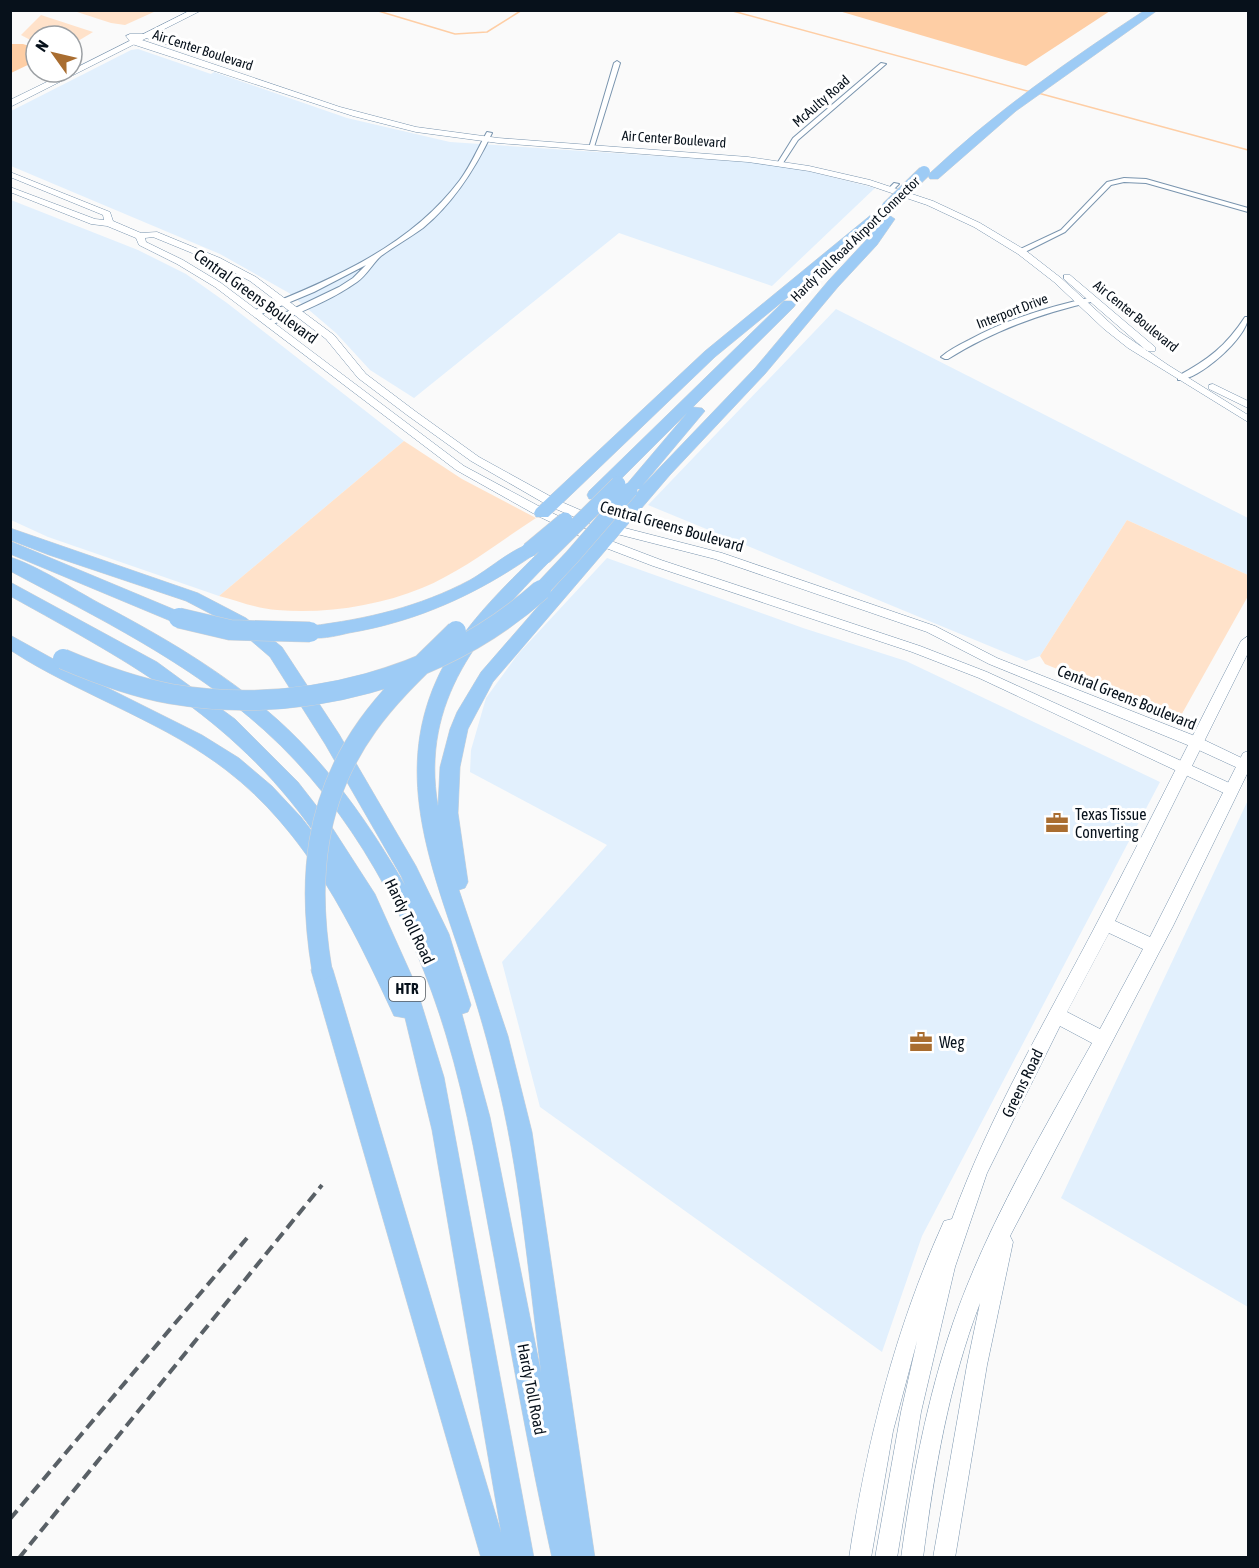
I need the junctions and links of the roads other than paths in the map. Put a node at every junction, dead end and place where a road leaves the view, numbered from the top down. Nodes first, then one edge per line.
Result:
1 (182, 10) edge
2 (198, 10) edge
3 (1138, 10) edge
4 (1153, 10) edge
5 (147, 36) junction
6 (133, 39) junction
7 (84, 60) edge
8 (617, 63) dead end
9 (883, 64) dead end
10 (234, 66) junction
11 (225, 71) junction
12 (32, 84) edge
13 (1034, 85) junction
14 (10, 95) edge
15 (318, 99) junction
16 (10, 104) edge
17 (487, 136) junction
18 (592, 144) junction
19 (782, 160) junction
20 (10, 174) edge
21 (10, 189) edge
22 (1248, 210) edge
23 (888, 214) junction
24 (109, 223) junction
25 (140, 236) junction
26 (1025, 249) junction
27 (375, 259) junction
28 (1092, 299) junction
29 (1081, 302) junction
30 (284, 303) junction
31 (294, 311) junction
32 (256, 314) junction
33 (1248, 319) edge
34 (268, 323) junction
35 (945, 357) dead end
36 (1185, 376) junction
37 (1248, 405) edge
38 (1248, 418) edge
39 (475, 459) junction
40 (460, 468) junction
41 (619, 485) junction
42 (548, 508) junction
43 (10, 532) edge
44 (608, 535) junction
45 (10, 547) edge
46 (536, 553) junction
47 (10, 562) edge
48 (791, 579) junction
49 (10, 588) edge
50 (779, 603) junction
51 (10, 625) edge
52 (10, 640) edge
53 (1248, 641) edge
54 (993, 661) junction
55 (983, 675) junction
56 (1195, 742) junction
57 (1246, 761) edge
58 (1183, 768) junction
59 (1231, 790) junction
60 (1105, 924) junction
61 (1153, 946) junction
62 (475, 964) junction
63 (1056, 1015) junction
64 (1102, 1040) junction
65 (432, 1074) junction
66 (471, 1088) junction
67 (978, 1174) junction
68 (1008, 1218) junction
69 (495, 1557) edge
70 (520, 1557) edge
71 (566, 1557) edge
72 (581, 1557) edge
73 (860, 1557) edge
74 (886, 1557) edge
75 (912, 1557) edge
76 (944, 1557) edge

1 - 6 main road
2 - 5 main road
3 - 13 highway, Hardy Toll Road Airport Connector
4 - 13 highway, Hardy Toll Road Airport Connector
5 - 6 main road
5 - 10 street, Air Center Boulevard
6 - 7 main road
6 - 11 street, Air Center Boulevard
6 - 16 main road
8 - 18 street
9 - 19 street, McAulty Road
10 - 11 street
10 - 15 street, Air Center Boulevard
11 - 15 street, Air Center Boulevard
12 - 14 main road
13 - 23 highway, Hardy Toll Road Airport Connector
15 - 17 street, Air Center Boulevard
17 - 18 street, Air Center Boulevard
17 - 27 street
18 - 19 street, Air Center Boulevard
19 - 26 street, Air Center Boulevard
20 - 24 street, Central Greens Boulevard
21 - 24 street, Central Greens Boulevard
22 - 26 street
23 - 41 highway, Hardy Toll Road Airport Connector
23 - 41 highway, Hardy Toll Road Airport Connector
23 - 42 highway
23 - 44 highway
24 - 25 street, Central Greens Boulevard
25 - 30 street, Central Greens Boulevard
25 - 32 street, Central Greens Boulevard
26 - 28 street, Air Center Boulevard
26 - 29 street, Air Center Boulevard
27 - 30 street
27 - 31 street
28 - 29 street, Interport Drive
28 - 36 street, Air Center Boulevard
29 - 35 street, Interport Drive
29 - 36 street, Air Center Boulevard
30 - 31 street, Central Greens Boulevard
30 - 32 street
31 - 34 street
31 - 39 street, Central Greens Boulevard
32 - 34 street, Central Greens Boulevard
33 - 36 street
34 - 40 street, Central Greens Boulevard
36 - 37 street, Air Center Boulevard
36 - 38 street, Air Center Boulevard
39 - 40 street
39 - 42 street, Central Greens Boulevard
40 - 42 street, Central Greens Boulevard
41 - 46 highway, bridge
41 - 46 highway, Hardy Toll Road Airport Connector, bridge
41 - 51 highway, bridge
42 - 44 street, Central Greens Boulevard
43 - 66 highway
44 - 48 street, Central Greens Boulevard
44 - 50 street, Central Greens Boulevard
44 - 62 highway
45 - 46 highway, bridge
46 - 62 highway
46 - 69 highway, bridge
47 - 66 highway, Hardy Toll Road / HTR
48 - 50 street
48 - 54 street, Central Greens Boulevard
49 - 65 highway, Hardy Toll Road / HTR
50 - 55 street, Central Greens Boulevard
52 - 65 highway
53 - 56 main road, Greens Road
54 - 55 street
54 - 56 street, Central Greens Boulevard
55 - 58 street, Central Greens Boulevard
56 - 57 street, Central Greens Boulevard
56 - 58 main road, Greens Road
57 - 59 main road
58 - 59 street, Central Greens Boulevard
58 - 60 main road, Greens Road
59 - 61 main road
60 - 61 main road
60 - 63 main road, Greens Road
61 - 64 main road
62 - 72 highway
63 - 64 main road
63 - 67 main road, Greens Road
64 - 68 main road
65 - 70 highway, Hardy Toll Road / HTR
66 - 71 highway, Hardy Toll Road / HTR
67 - 73 main road
67 - 74 main road, Greens Road
68 - 75 main road
68 - 76 main road

